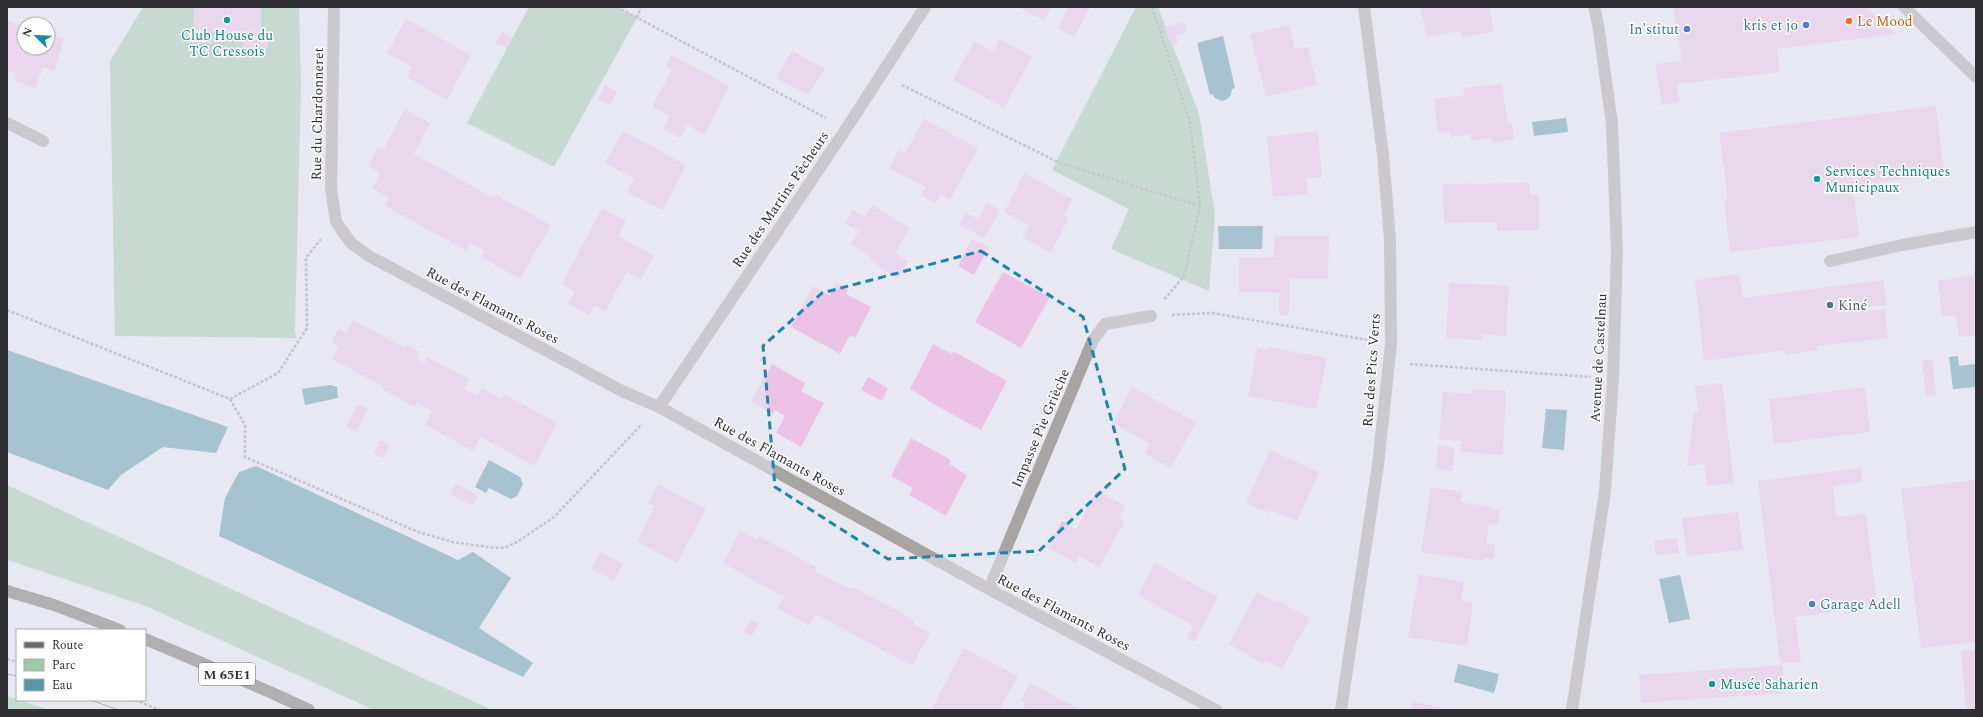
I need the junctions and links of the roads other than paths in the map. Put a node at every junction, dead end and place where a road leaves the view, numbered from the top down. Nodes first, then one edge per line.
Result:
1 (334, 7) edge
2 (925, 7) edge
3 (1364, 7) edge
4 (1594, 7) edge
5 (1904, 7) edge
6 (1976, 77) edge
7 (7, 123) edge
8 (43, 141) dead end
9 (336, 222) joint
10 (1976, 232) edge
11 (1830, 261) dead end
12 (1151, 316) road end
13 (659, 407) junction
14 (989, 589) junction
15 (7, 591) edge
16 (117, 629) edge
17 (146, 639) edge
18 (309, 710) edge
19 (1216, 710) edge
20 (1341, 710) edge
21 (1572, 710) edge

1 - 9 street, Rue du Chardonneret
2 - 13 street, Rue des Martins Pêcheurs
3 - 20 street, Rue des Pics Verts
4 - 21 street, Avenue de Castelnau
5 - 6 street
7 - 8 street
9 - 13 street, Rue des Flamants Roses
10 - 11 street
12 - 14 street, Impasse Pie Grièche
13 - 14 street, Rue des Flamants Roses
14 - 19 street, Rue des Flamants Roses
15 - 16 main road
17 - 18 main road, M 65E1

